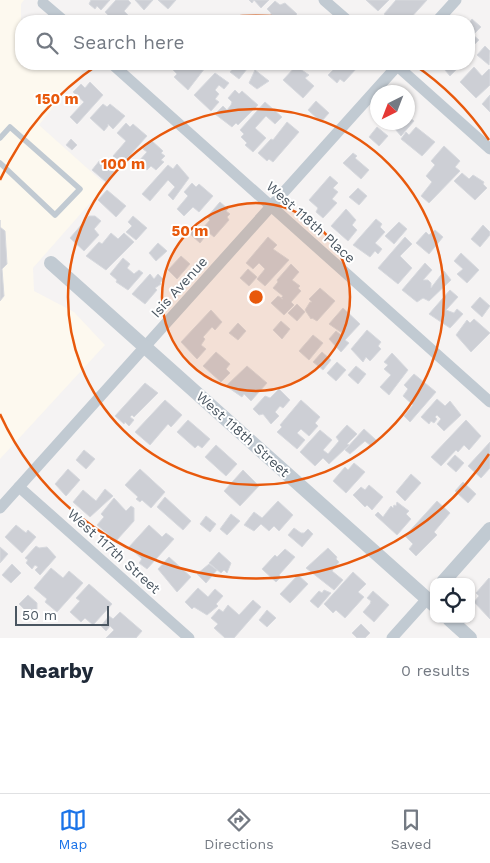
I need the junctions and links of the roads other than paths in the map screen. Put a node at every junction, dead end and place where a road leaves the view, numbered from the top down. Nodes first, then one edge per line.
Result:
1 (324, 0) edge
2 (456, 0) edge
3 (44, 3) dead end
4 (57, 15) edge
5 (341, 15) edge
6 (442, 15) edge
7 (119, 70) edge
8 (392, 70) edge
9 (404, 70) edge
10 (0, 138) edge
11 (490, 149) edge
12 (0, 164) edge
13 (272, 207) junction
14 (51, 264) dead end
15 (146, 346) junction
16 (490, 402) edge
17 (19, 487) junction
18 (0, 508) edge
19 (490, 529) edge
20 (447, 578) edge
21 (430, 597) edge
22 (430, 601) edge
23 (453, 623) edge
24 (189, 638) edge
25 (392, 638) edge
26 (470, 638) edge

1 - 5 street
2 - 6 street
3 - 4 street
7 - 13 street, West 118th Place
8 - 13 street, Isis Avenue
9 - 11 street
10 - 12 lane
13 - 15 street, Isis Avenue
13 - 16 street, West 118th Place
14 - 15 street, West 118th Street
15 - 17 street, Isis Avenue
15 - 21 street, West 118th Street
17 - 18 street, Isis Avenue
17 - 24 street, West 117th Street
19 - 20 street
22 - 25 street
23 - 26 street

